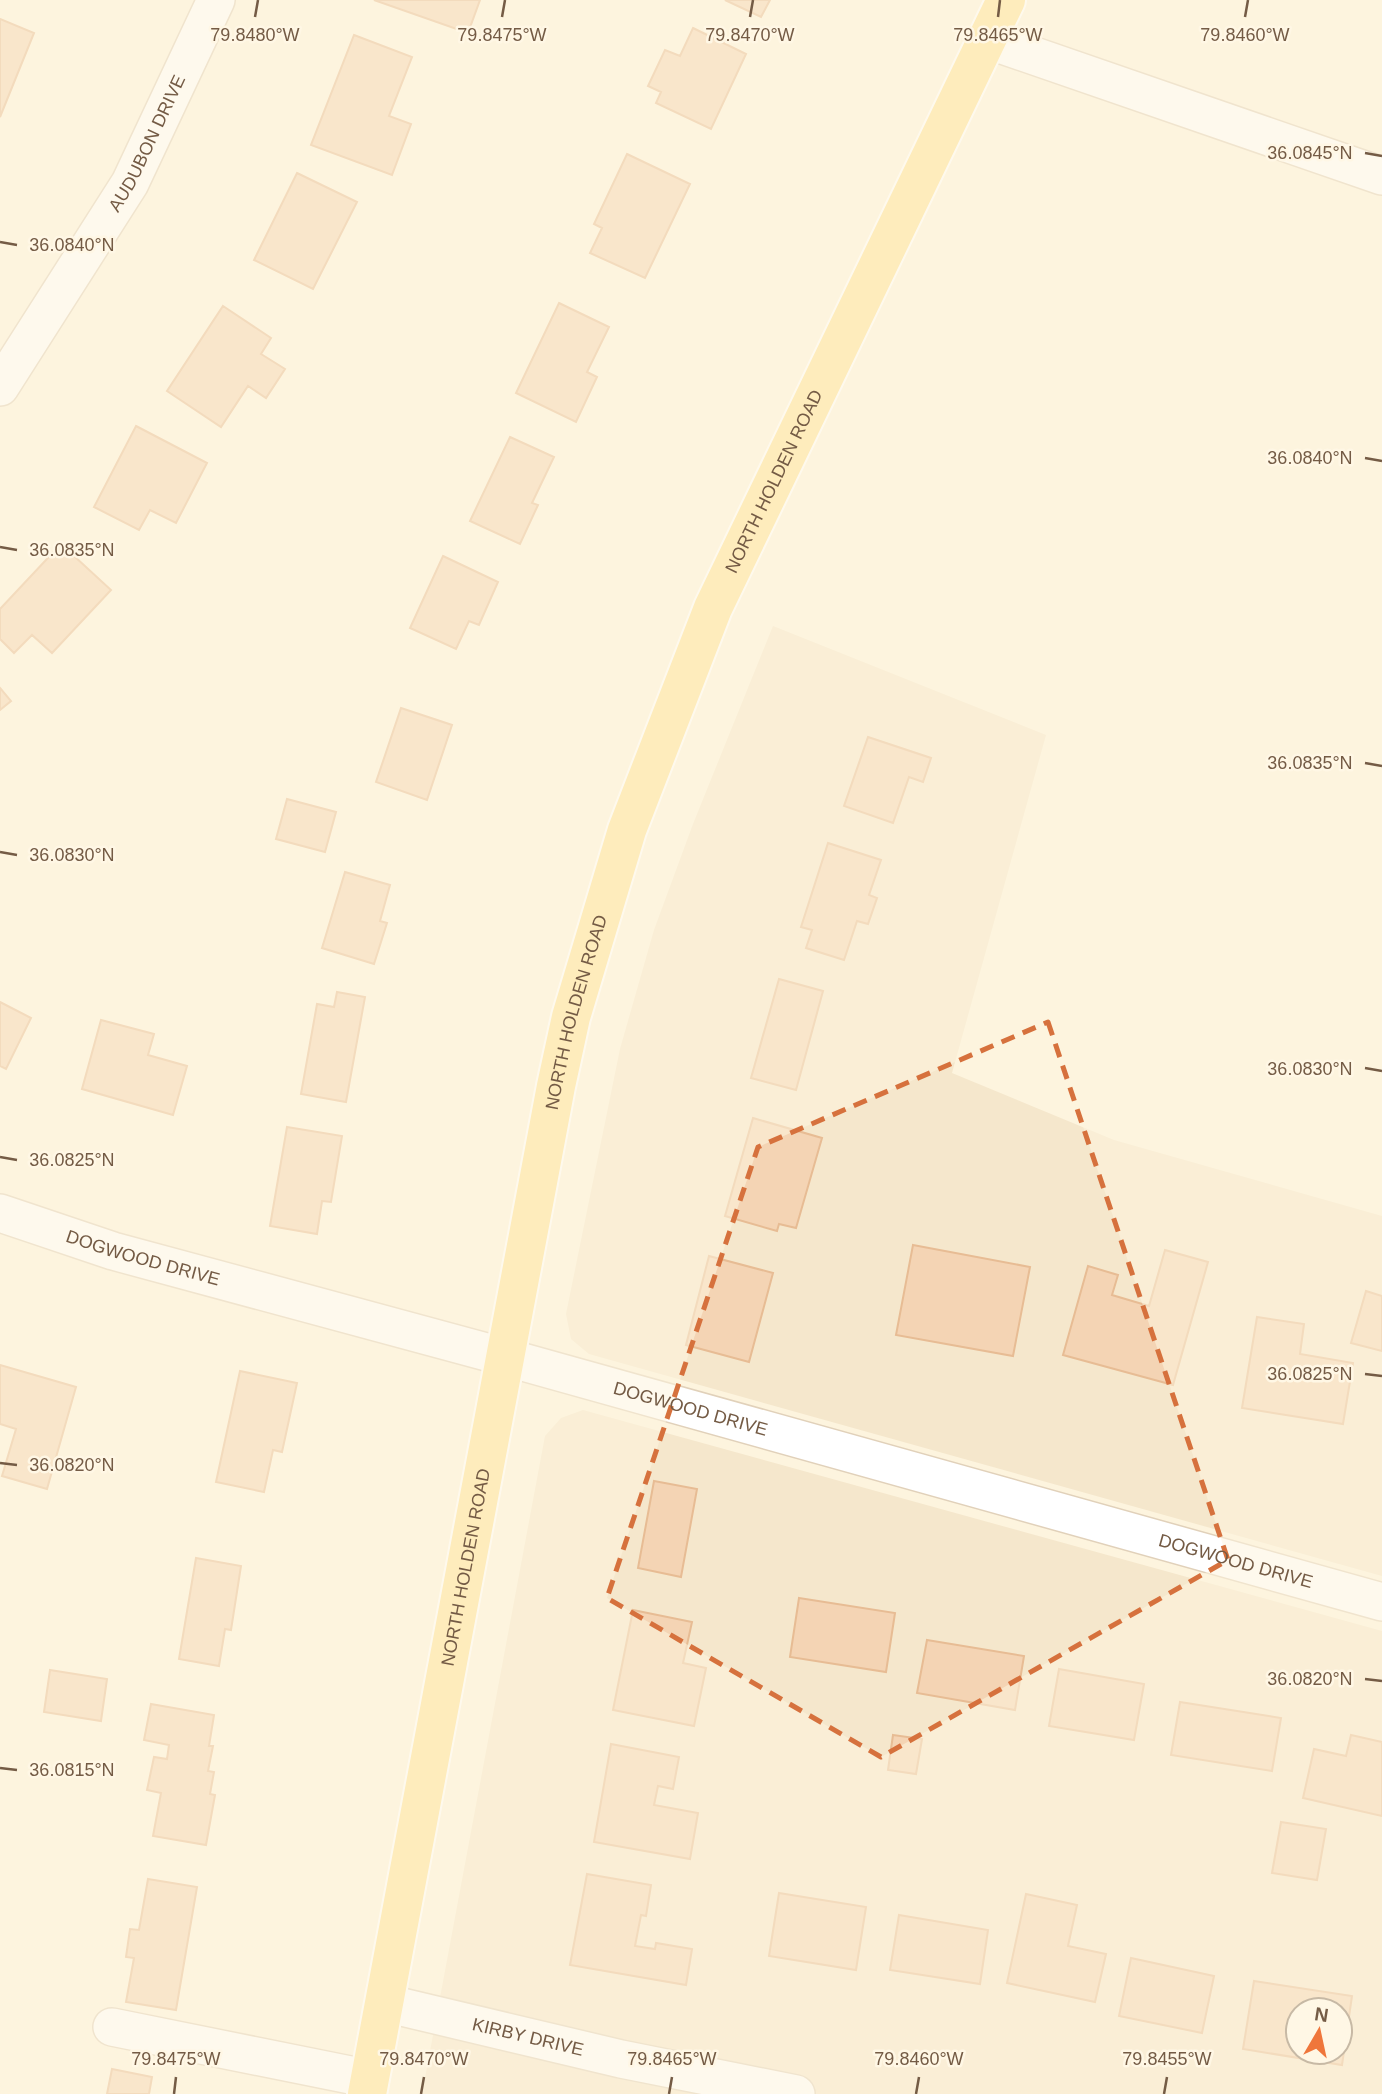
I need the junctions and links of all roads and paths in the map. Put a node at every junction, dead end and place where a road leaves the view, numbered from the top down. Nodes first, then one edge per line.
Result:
1 (216, 0) edge
2 (1006, 0) edge
3 (988, 40) junction
4 (1382, 176) edge
5 (0, 387) edge
6 (0, 1213) edge
7 (505, 1357) junction
8 (1382, 1602) edge
9 (385, 2003) junction
10 (112, 2027) dead end
11 (368, 2087) edge
12 (796, 2094) edge

1 - 5 street, AUDUBON DRIVE
2 - 3 main road, NORTH HOLDEN ROAD
3 - 4 street
3 - 7 main road, NORTH HOLDEN ROAD
6 - 7 street, DOGWOOD DRIVE
7 - 8 street, DOGWOOD DRIVE
7 - 9 main road, NORTH HOLDEN ROAD
9 - 11 main road, NORTH HOLDEN ROAD
9 - 12 street, KIRBY DRIVE
10 - 11 street

